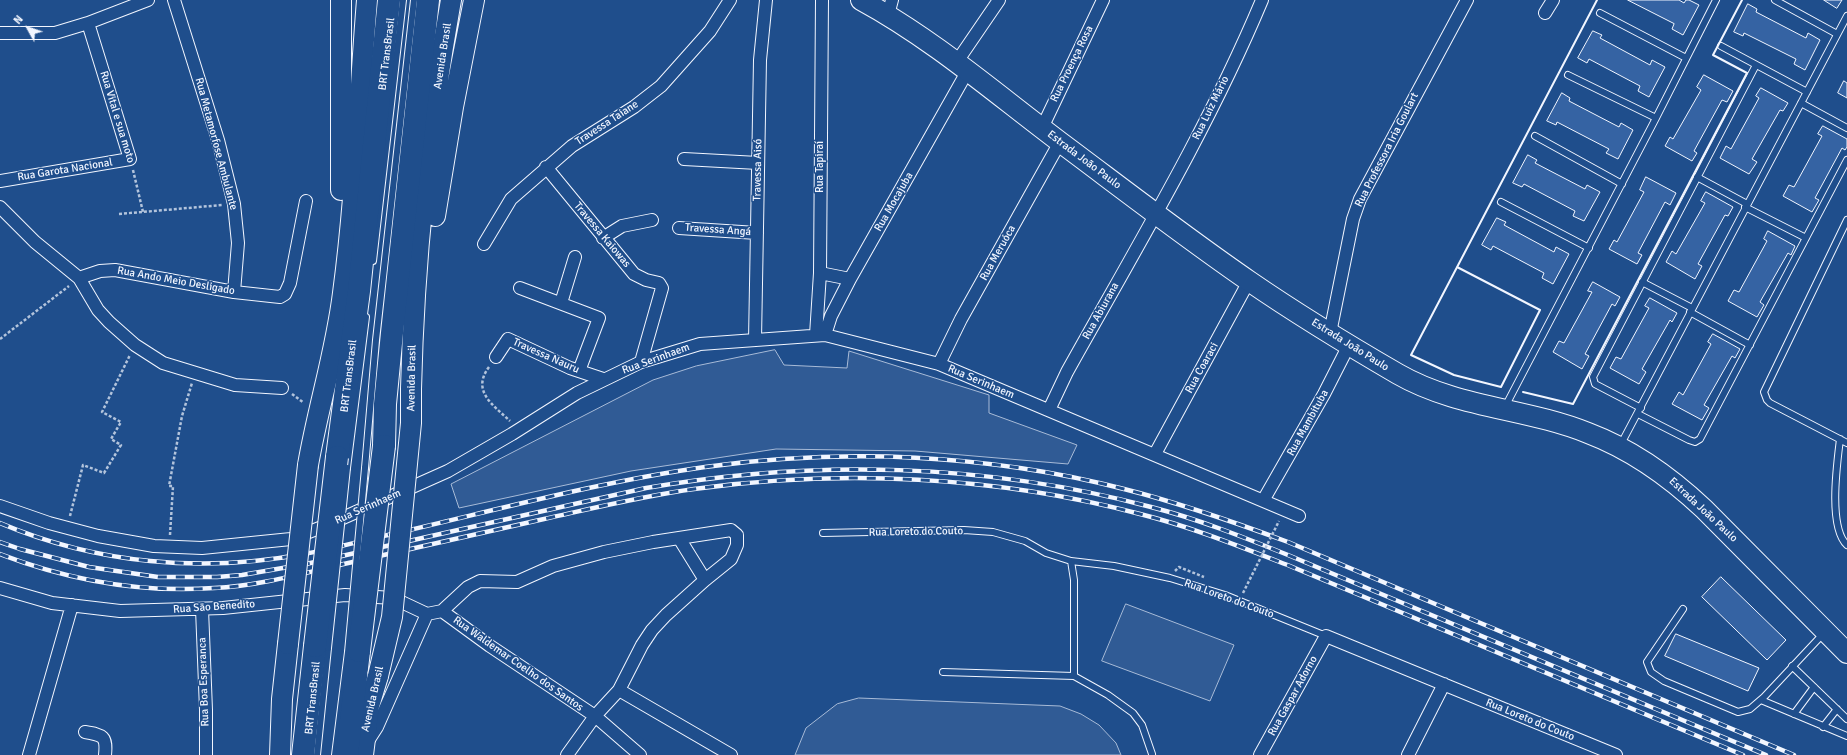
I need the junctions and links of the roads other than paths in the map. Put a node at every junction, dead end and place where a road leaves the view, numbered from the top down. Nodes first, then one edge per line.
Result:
1 (148, 0) edge
2 (174, 0) edge
3 (341, 0) edge
4 (367, 0) edge
5 (389, 0) edge
6 (404, 0) edge
7 (414, 0) edge
8 (428, 0) edge
9 (451, 0) edge
10 (474, 0) edge
11 (730, 0) edge
12 (766, 0) edge
13 (822, 0) edge
14 (861, 0) edge
15 (998, 0) edge
16 (1103, 0) edge
17 (1262, 0) edge
18 (1467, 0) edge
19 (1553, 0) edge
20 (1716, 0) edge
21 (1775, 0) edge
22 (890, 8) edge
23 (1545, 13) dead end
24 (1600, 13) dead end
25 (1847, 16) edge
26 (88, 23) junction
27 (0, 33) edge
28 (1837, 34) junction
29 (1721, 46) dead end
30 (1686, 58) junction
31 (1756, 65) junction
32 (962, 67) junction
33 (1568, 75) dead end
34 (1807, 92) junction
35 (1801, 103) junction
36 (1656, 118) junction
37 (1042, 128) junction
38 (1847, 128) edge
39 (1535, 136) dead end
40 (1060, 142) junction
41 (130, 160) joint
42 (684, 160) dead end
43 (1847, 160) edge
44 (758, 163) junction
45 (546, 167) junction
46 (1697, 177) junction
47 (0, 181) edge
48 (1622, 184) junction
49 (306, 201) dead end
50 (1501, 202) dead end
51 (0, 206) edge
52 (1746, 206) junction
53 (1155, 213) junction
54 (652, 220) dead end
55 (1847, 220) edge
56 (679, 228) dead end
57 (757, 233) junction
58 (603, 238) junction
59 (1806, 238) junction
60 (484, 244) dead end
61 (1589, 248) junction
62 (575, 257) dead end
63 (372, 267) dead end
64 (820, 273) junction
65 (416, 275) junction
66 (79, 278) junction
67 (850, 280) junction
68 (1250, 281) junction
69 (1642, 282) junction
70 (520, 288) dead end
71 (234, 292) junction
72 (343, 294) junction
73 (561, 303) junction
74 (1691, 310) junction
75 (367, 314) dead end
76 (1330, 333) junction
77 (821, 335) junction
78 (755, 340) junction
79 (1349, 345) junction
80 (1750, 345) junction
81 (496, 357) road end
82 (641, 362) junction
83 (939, 364) junction
84 (579, 371) junction
85 (603, 379) junction
86 (282, 388) road end
87 (1048, 410) junction
88 (1504, 410) junction
89 (1640, 411) junction
90 (1840, 439) junction
91 (1847, 443) edge
92 (1619, 448) junction
93 (1155, 454) junction
94 (342, 462) junction
95 (1264, 499) junction
96 (0, 506) edge
97 (1299, 516) dead end
98 (823, 533) dead end
99 (679, 538) junction
100 (1847, 545) edge
101 (1071, 561) junction
102 (705, 580) junction
103 (0, 588) edge
104 (72, 605) junction
105 (202, 609) junction
106 (1683, 609) dead end
107 (442, 611) junction
108 (427, 614) junction
109 (1826, 631) junction
110 (1326, 636) junction
111 (322, 647) junction
112 (1846, 648) edge
113 (353, 652) junction
114 (1792, 666) junction
115 (944, 672) dead end
116 (1074, 676) junction
117 (1444, 684) junction
118 (1814, 687) junction
119 (619, 690) junction
120 (1761, 700) junction
121 (1837, 709) junction
122 (1794, 714) junction
123 (595, 716) junction
124 (1847, 719) edge
125 (1823, 726) junction
126 (85, 732) dead end
127 (1847, 736) edge
128 (358, 753) edge
129 (1152, 754) dead end
130 (29, 755) edge
131 (105, 755) edge
132 (206, 755) edge
133 (280, 755) edge
134 (303, 755) edge
135 (317, 755) edge
136 (335, 755) edge
137 (567, 755) edge
138 (640, 755) edge
139 (731, 755) edge
140 (1260, 755) edge
141 (1408, 755) edge
142 (1616, 755) edge

1 - 26 street
2 - 71 street, Rua Metamorfose Ambulante
3 - 72 main road
4 - 72 main road
5 - 94 highway
6 - 63 lane, BRT TransBrasil
7 - 113 lane, BRT TransBrasil, bridge
8 - 113 highway, Avenida Brasil, bridge
9 - 65 main road, Avenida Brasil
10 - 65 main road
11 - 45 street, Travessa Taiane
12 - 44 street, Travessa Aisó
13 - 64 street, Rua Tapiraí
14 - 22 main road, Estrada João Paulo
15 - 32 street, Rua Mocajuba
16 - 37 street, Rua Proença Rosa
17 - 53 street, Rua Luiz Mário
18 - 76 street, Rua Professora Iria Goulart
19 - 23 street
20 - 30 lane
21 - 28 lane
22 - 32 main road, Estrada João Paulo
24 - 30 lane
25 - 28 lane
26 - 27 street
26 - 41 street, Rua Vital e sua moto
28 - 34 lane
29 - 31 lane
30 - 36 lane
31 - 34 lane
31 - 46 lane
32 - 37 main road, Estrada João Paulo
32 - 67 street, Rua Mocajuba
33 - 36 lane
34 - 35 lane
35 - 38 lane
35 - 52 lane
36 - 48 lane
37 - 40 main road, Estrada João Paulo
39 - 48 lane
40 - 53 main road, Estrada João Paulo
40 - 83 street, Rua Meruóca
41 - 47 street, Rua Garota Nacional
42 - 44 street
43 - 59 lane
44 - 57 street, Travessa Aisó
45 - 58 street, Travessa Kaiowas
45 - 60 street, Travessa Taiane
46 - 52 lane
46 - 69 lane
48 - 61 lane
49 - 71 street, Rua Ando Meio Desligado
50 - 61 lane
51 - 66 street
52 - 59 lane
52 - 74 lane
53 - 68 main road, Estrada João Paulo
53 - 87 street, Rua Abiurana
54 - 58 street
55 - 90 lane
56 - 57 street, Travessa Angá
57 - 78 street, Travessa Aisó
58 - 82 street, Travessa Kaiowas
59 - 80 lane
61 - 88 lane
62 - 73 street
64 - 67 street
64 - 77 street, Rua Tapiraí
65 - 128 main road, Avenida Brasil, bridge
66 - 71 street, Rua Ando Meio Desligado
66 - 86 street
67 - 77 street, Rua Mocajuba
68 - 76 main road, Estrada João Paulo
68 - 93 street, Rua Coaraci
69 - 74 lane
69 - 89 lane
70 - 73 street
72 - 133 main road, bridge
73 - 84 street
74 - 80 lane
74 - 89 lane
75 - 94 lane, BRT TransBrasil
76 - 79 main road, Estrada João Paulo
77 - 78 street, Rua Serinhaem
77 - 83 street, Rua Serinhaem
78 - 82 street, Rua Serinhaem
79 - 88 main road, Estrada João Paulo
79 - 95 street, Rua Mambituba
80 - 89 lane
81 - 84 street, Travessa Nauru
82 - 85 street, Rua Serinhaem
83 - 87 street, Rua Serinhaem
84 - 85 street, Travessa Nauru
85 - 96 street, Rua Serinhaem
87 - 93 street, Rua Serinhaem
88 - 92 main road, Estrada João Paulo
89 - 92 lane
90 - 91 lane
90 - 100 lane
92 - 109 main road, Estrada João Paulo
93 - 95 street, Rua Serinhaem
94 - 111 highway, bridge
95 - 97 street, Rua Serinhaem
98 - 101 lane, Rua Loreto do Couto
99 - 102 street
99 - 102 street
99 - 107 street
101 - 110 lane, Rua Loreto do Couto
101 - 116 lane
102 - 119 street
103 - 104 street, Rua Sāo Benedito
104 - 105 street, Rua Sāo Benedito
104 - 130 street
105 - 108 street, Rua Sāo Benedito
105 - 132 street, Rua Boa Esperanca
106 - 120 lane
107 - 108 street
107 - 123 street, Rua Waldemar Coelho dos Santos
108 - 128 street
109 - 112 main road, Estrada João Paulo
109 - 114 lane
110 - 117 street, Rua Loreto do Couto
110 - 140 street, Rua Gaspar Adorno
111 - 134 highway
111 - 135 lane, BRT TransBrasil
113 - 128 highway, Avenida Brasil
113 - 136 lane, BRT TransBrasil
114 - 118 lane
114 - 120 lane
115 - 116 lane
116 - 129 lane
117 - 141 street
117 - 142 street, Rua Loreto do Couto
118 - 121 lane
118 - 122 lane
119 - 123 street
119 - 139 street
120 - 122 lane
121 - 124 lane
121 - 125 lane
122 - 125 lane
123 - 137 street
123 - 138 street, Rua Waldemar Coelho dos Santos
125 - 127 lane
126 - 131 street

